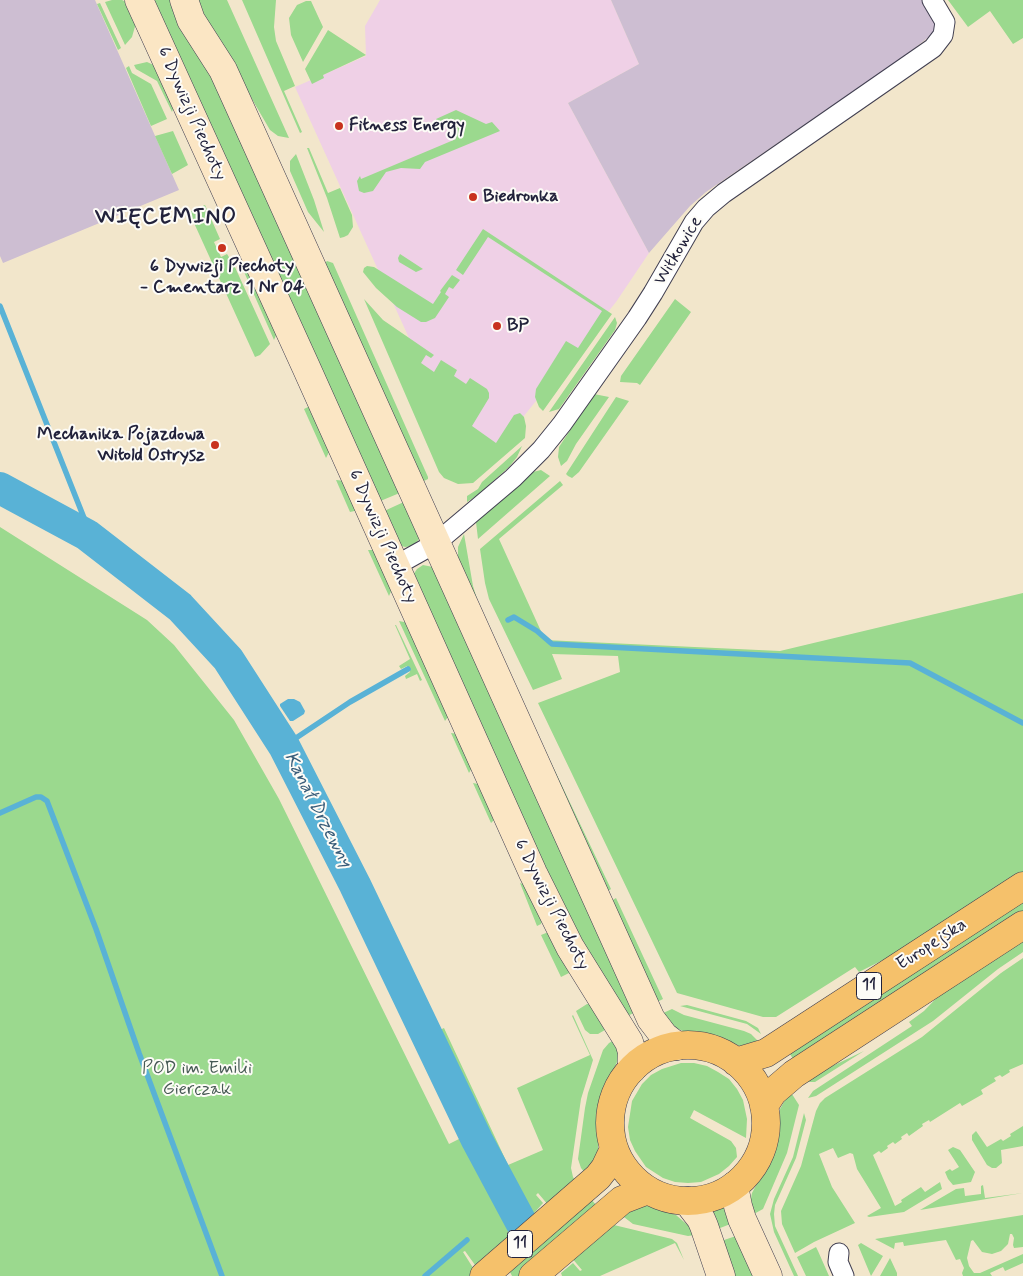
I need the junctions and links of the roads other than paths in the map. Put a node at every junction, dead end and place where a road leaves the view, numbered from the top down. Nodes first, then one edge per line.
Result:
1 (138, 0) edge
2 (184, 0) edge
3 (932, 0) edge
4 (436, 543) junction
5 (395, 566) junction
6 (1023, 886) edge
7 (1023, 925) edge
8 (677, 1046) junction
9 (736, 1062) junction
10 (632, 1069) junction
11 (764, 1106) junction
12 (614, 1149) junction
13 (734, 1186) junction
14 (648, 1190) junction
15 (687, 1201) junction
16 (839, 1253) dead end
17 (484, 1276) edge
18 (533, 1276) edge
19 (721, 1276) edge
20 (768, 1276) edge
21 (844, 1276) edge

1 - 5 street, 6 Dywizji Piechoty
2 - 4 street
3 - 4 street, Witkowice
4 - 5 street
4 - 8 street
5 - 10 street, 6 Dywizji Piechoty
6 - 9 main road, Europejska / 11
7 - 11 main road, Europejska / 11
8 - 9 main road
8 - 10 main road
9 - 11 main road
10 - 12 main road
11 - 13 main road
12 - 14 main road
12 - 17 main road, 11
13 - 15 main road
13 - 20 street
14 - 15 main road
14 - 18 main road, 11
15 - 19 street
16 - 21 street

